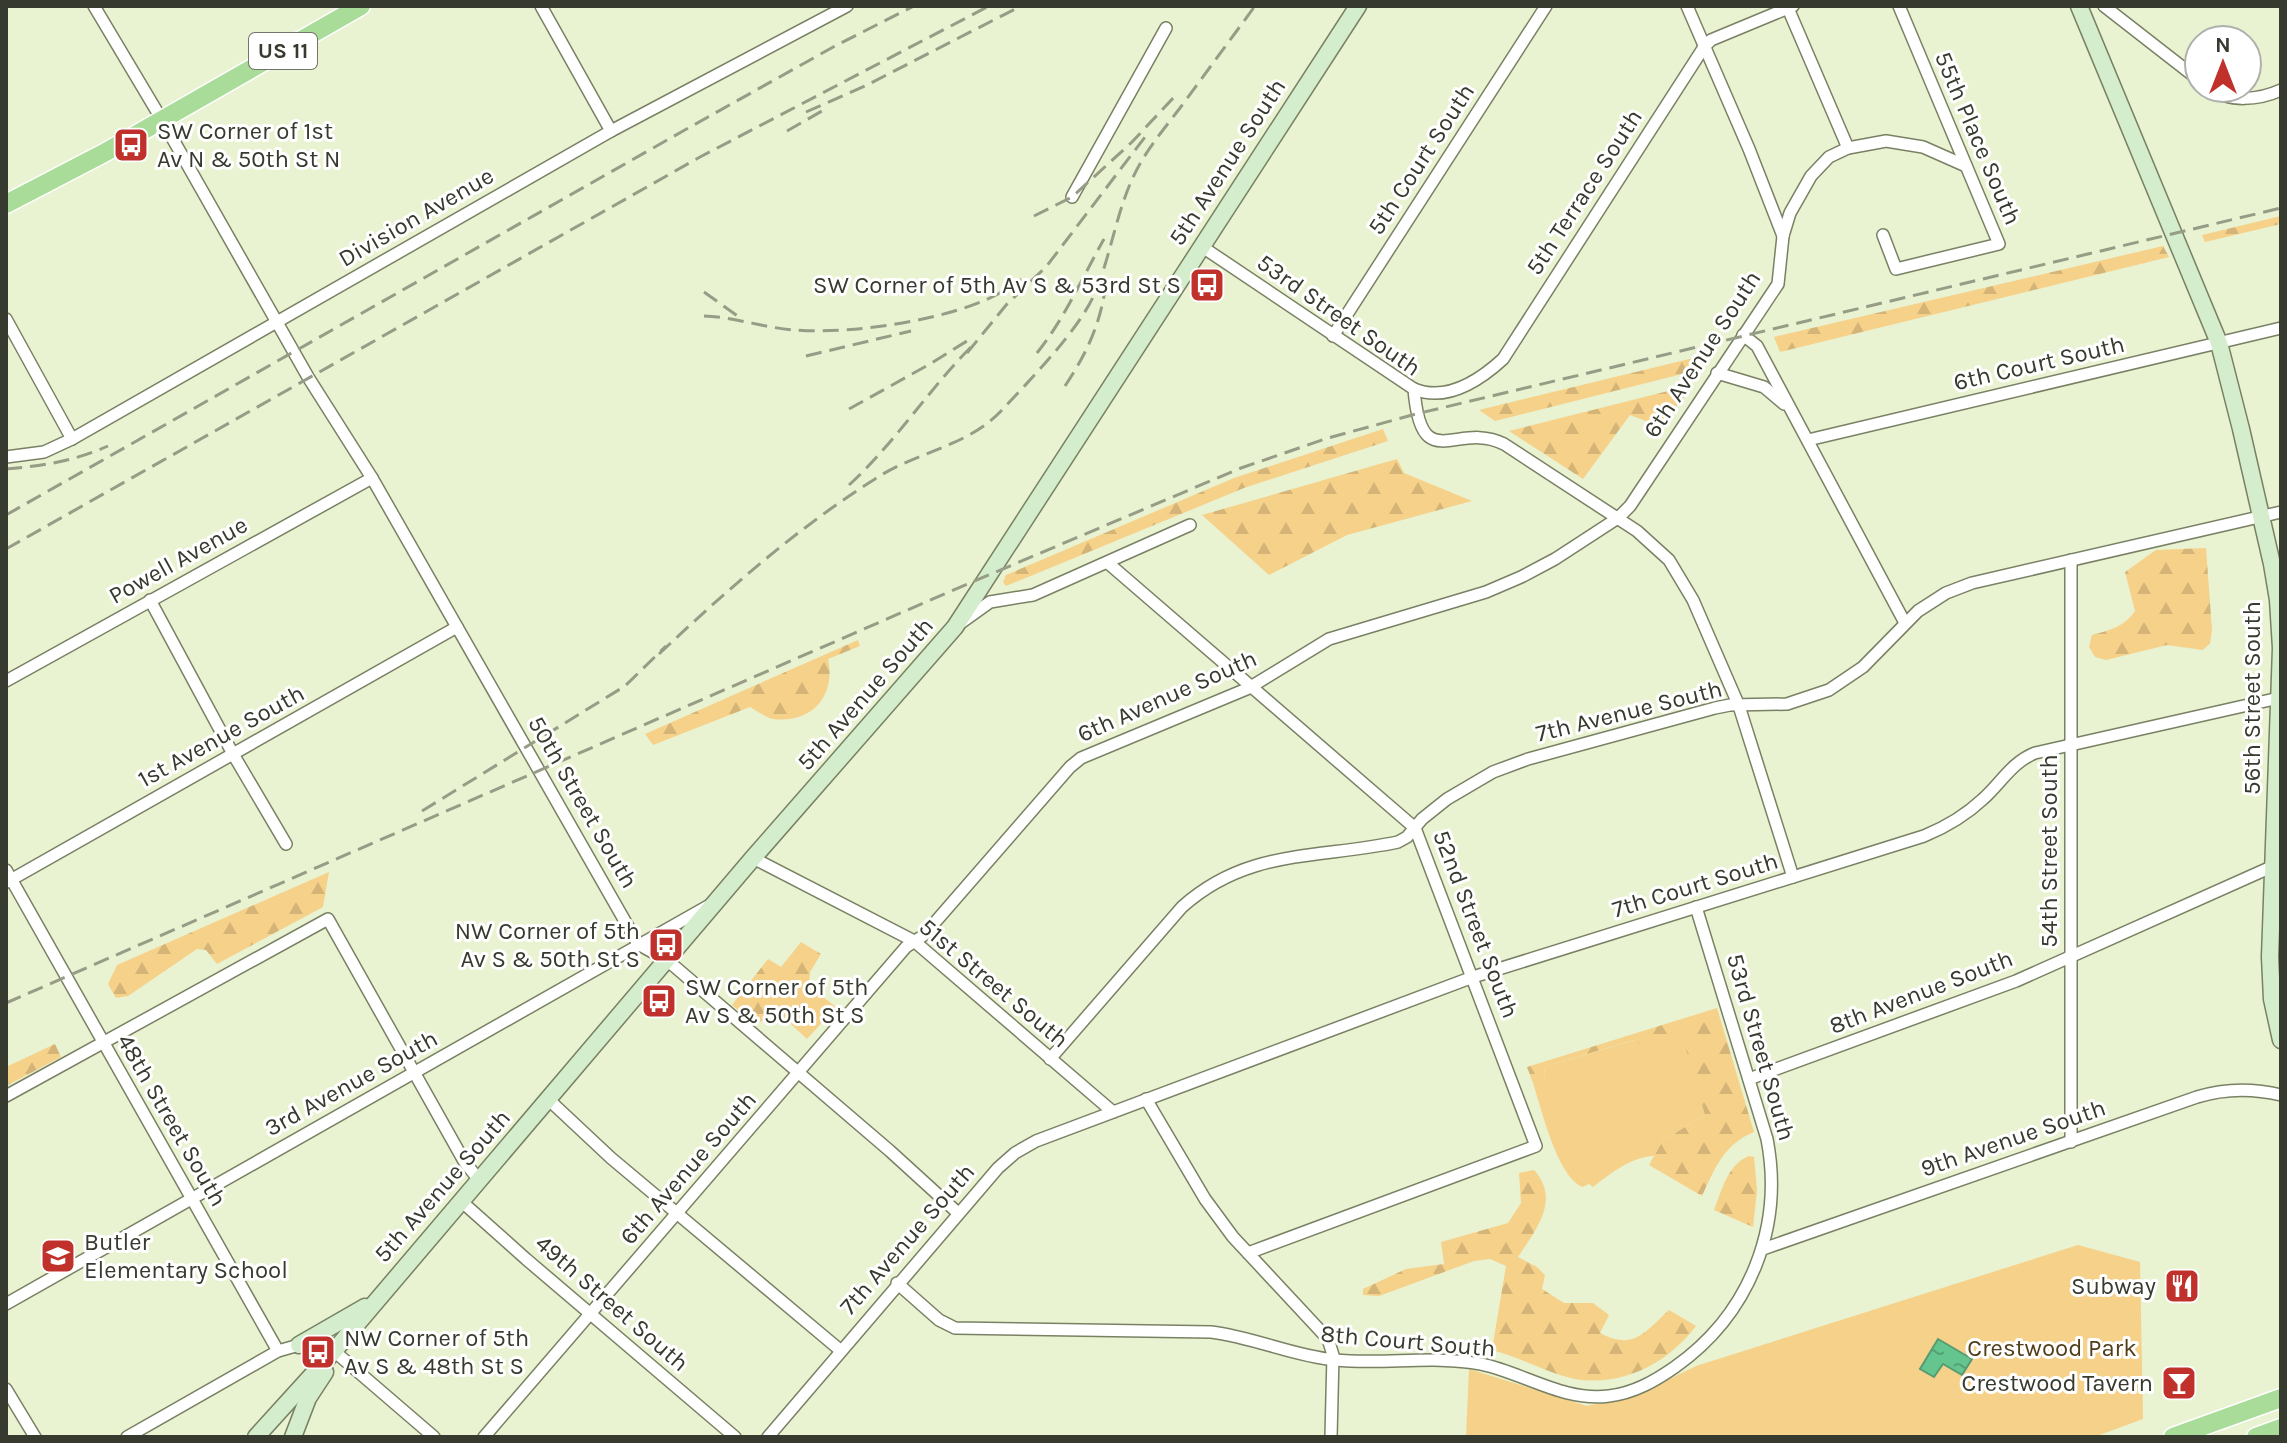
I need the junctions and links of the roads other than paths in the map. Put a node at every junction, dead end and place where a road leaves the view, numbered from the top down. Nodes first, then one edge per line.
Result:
1 (94, 6) edge
2 (361, 6) edge
3 (541, 6) edge
4 (847, 6) edge
5 (1358, 6) edge
6 (1546, 6) edge
7 (1687, 6) edge
8 (1899, 6) edge
9 (2079, 6) edge
10 (2104, 6) edge
11 (1789, 7) edge
12 (1166, 28) dead end
13 (1704, 47) junction
14 (2183, 68) edge
15 (162, 120) junction
16 (611, 131) junction
17 (1848, 148) junction
18 (1966, 166) junction
19 (1072, 197) dead end
20 (6, 204) edge
21 (1883, 235) dead end
22 (1783, 236) junction
23 (1201, 246) junction
24 (6, 319) edge
25 (276, 322) junction
26 (2281, 328) edge
27 (1743, 335) junction
28 (1333, 336) junction
29 (2219, 343) junction
30 (1717, 373) junction
31 (1414, 389) junction
32 (1791, 410) junction
33 (72, 439) junction
34 (1808, 440) junction
35 (6, 457) edge
36 (372, 478) junction
37 (2281, 512) edge
38 (2260, 517) junction
39 (1618, 518) junction
40 (1190, 525) dead end
41 (2071, 560) junction
42 (1108, 563) junction
43 (150, 600) junction
44 (1905, 623) junction
45 (457, 627) junction
46 (955, 627) junction
47 (6, 681) edge
48 (1249, 688) junction
49 (2279, 698) edge
50 (1739, 706) junction
51 (2071, 744) junction
52 (233, 754) junction
53 (1415, 828) junction
54 (286, 844) dead end
55 (753, 858) junction
56 (2277, 864) edge
57 (8, 877) edge
58 (1793, 877) junction
59 (717, 901) junction
60 (1696, 907) junction
61 (914, 941) junction
62 (638, 944) junction
63 (2071, 956) junction
64 (667, 960) junction
65 (1473, 977) junction
66 (2281, 1040) edge
67 (103, 1044) junction
68 (1050, 1059) junction
69 (414, 1072) junction
70 (799, 1074) junction
71 (1749, 1079) junction
72 (2281, 1095) edge
73 (6, 1096) edge
74 (548, 1099) junction
75 (1146, 1099) junction
76 (1113, 1112) junction
77 (2071, 1142) junction
78 (479, 1180) junction
79 (191, 1199) junction
80 (461, 1201) junction
81 (678, 1213) junction
82 (958, 1213) junction
83 (1763, 1249) junction
84 (1248, 1253) junction
85 (897, 1283) junction
86 (374, 1302) junction
87 (6, 1304) edge
88 (591, 1313) junction
89 (299, 1345) junction
90 (840, 1350) junction
91 (278, 1351) junction
92 (332, 1353) junction
93 (1333, 1360) junction
94 (6, 1389) edge
95 (2281, 1398) edge
96 (2281, 1428) edge
97 (35, 1437) edge
98 (127, 1437) edge
99 (256, 1437) edge
100 (295, 1437) edge
101 (434, 1437) edge
102 (484, 1437) edge
103 (735, 1437) edge
104 (768, 1437) edge
105 (1331, 1437) edge
106 (2173, 1437) edge
107 (2256, 1437) edge

1 - 15 street, 50th Street South
2 - 15 main road, US 11
3 - 16 street
4 - 16 street, Division Avenue
5 - 23 street, 5th Avenue South
6 - 28 street, 5th Court South
7 - 13 street
8 - 18 street, 55th Place South
9 - 29 street, 56th Street South
10 - 14 street
11 - 13 street, 5th Terrace South
11 - 17 street
12 - 19 street
13 - 22 street
13 - 31 street, 5th Terrace South
15 - 20 main road, US 11
15 - 25 street, 50th Street South
16 - 25 street, Division Avenue
17 - 18 street, 6th Avenue South
17 - 22 street, 6th Avenue South
18 - 21 street, 55th Place South
22 - 27 street, 6th Avenue South
23 - 28 street, 53rd Street South
23 - 46 street, 5th Avenue South
24 - 33 street
25 - 33 street, Division Avenue
25 - 36 street, 50th Street South
26 - 29 street, 6th Court South
27 - 30 street, 6th Avenue South
27 - 32 street
28 - 31 street, 53rd Street South
29 - 34 street, 6th Court South
29 - 38 street, 56th Street South
30 - 32 street
30 - 39 street, 6th Avenue South
31 - 39 street, 53rd Street South
32 - 34 street
33 - 35 street, Division Avenue
34 - 44 street
36 - 43 street, Powell Avenue
36 - 45 street, 50th Street South
37 - 38 street, 7th Avenue South
38 - 41 street, 7th Avenue South
38 - 49 street, 56th Street South
39 - 48 street, 6th Avenue South
39 - 50 street, 53rd Street South
40 - 42 street
41 - 44 street, 7th Avenue South
41 - 51 street, 54th Street South
42 - 46 street
42 - 48 street, 52nd Street South
43 - 47 street, Powell Avenue
43 - 52 street
44 - 50 street, 7th Avenue South
45 - 52 street, 1st Avenue South
45 - 62 street, 50th Street South
46 - 55 street, 5th Avenue South
48 - 53 street, 52nd Street South
48 - 61 street, 6th Avenue South
49 - 51 street, 7th Court South
49 - 56 street, 56th Street South
50 - 53 street, 7th Avenue South
50 - 58 street, 53rd Street South
51 - 58 street, 7th Court South
51 - 63 street, 54th Street South
52 - 54 street
52 - 57 street, 1st Avenue South
53 - 65 street, 52nd Street South
53 - 68 street, 7th Avenue South
55 - 59 street, 5th Avenue South
55 - 61 street, 51st Street South
56 - 63 street, 8th Avenue South
56 - 66 street, 56th Street South
57 - 67 street, 48th Street South
58 - 60 street, 7th Court South
59 - 62 street, 3rd Avenue South
59 - 64 street, 5th Avenue South
60 - 65 street, 7th Court South
60 - 71 street, 53rd Street South
61 - 68 street, 51st Street South
61 - 70 street, 6th Avenue South
62 - 64 street
62 - 69 street, 3rd Avenue South
63 - 71 street, 8th Avenue South
63 - 77 street, 54th Street South
64 - 70 street
64 - 74 street, 5th Avenue South
65 - 75 street, 7th Court South
65 - 84 street, 52nd Street South
67 - 69 street
67 - 73 street
67 - 79 street, 48th Street South
68 - 76 street, 51st Street South
69 - 78 street
69 - 79 street, 3rd Avenue South
70 - 81 street, 6th Avenue South
70 - 82 street
71 - 83 street, 53rd Street South
72 - 77 street, 9th Avenue South
74 - 78 street, 5th Avenue South
74 - 81 street
75 - 76 street, 7th Court South
75 - 84 street
76 - 82 street, 7th Avenue South
77 - 83 street, 9th Avenue South
78 - 80 street, 5th Avenue South
79 - 87 street, 3rd Avenue South
79 - 91 street, 48th Street South
80 - 86 street, 5th Avenue South
80 - 88 street, 49th Street South
81 - 88 street, 6th Avenue South
81 - 90 street
82 - 85 street, 7th Avenue South
83 - 93 street, 8th Court South
84 - 93 street
85 - 90 street, 7th Avenue South
85 - 93 street, 8th Court South
86 - 89 street
86 - 92 street, 5th Avenue South
88 - 102 street, 6th Avenue South
88 - 103 street, 49th Street South
89 - 91 street
89 - 92 street
90 - 104 street, 7th Avenue South
91 - 98 street
92 - 99 street, 5th Avenue South
92 - 100 street, 5th Avenue South
92 - 101 street
93 - 105 street
94 - 97 street
95 - 106 main road
96 - 107 main road

